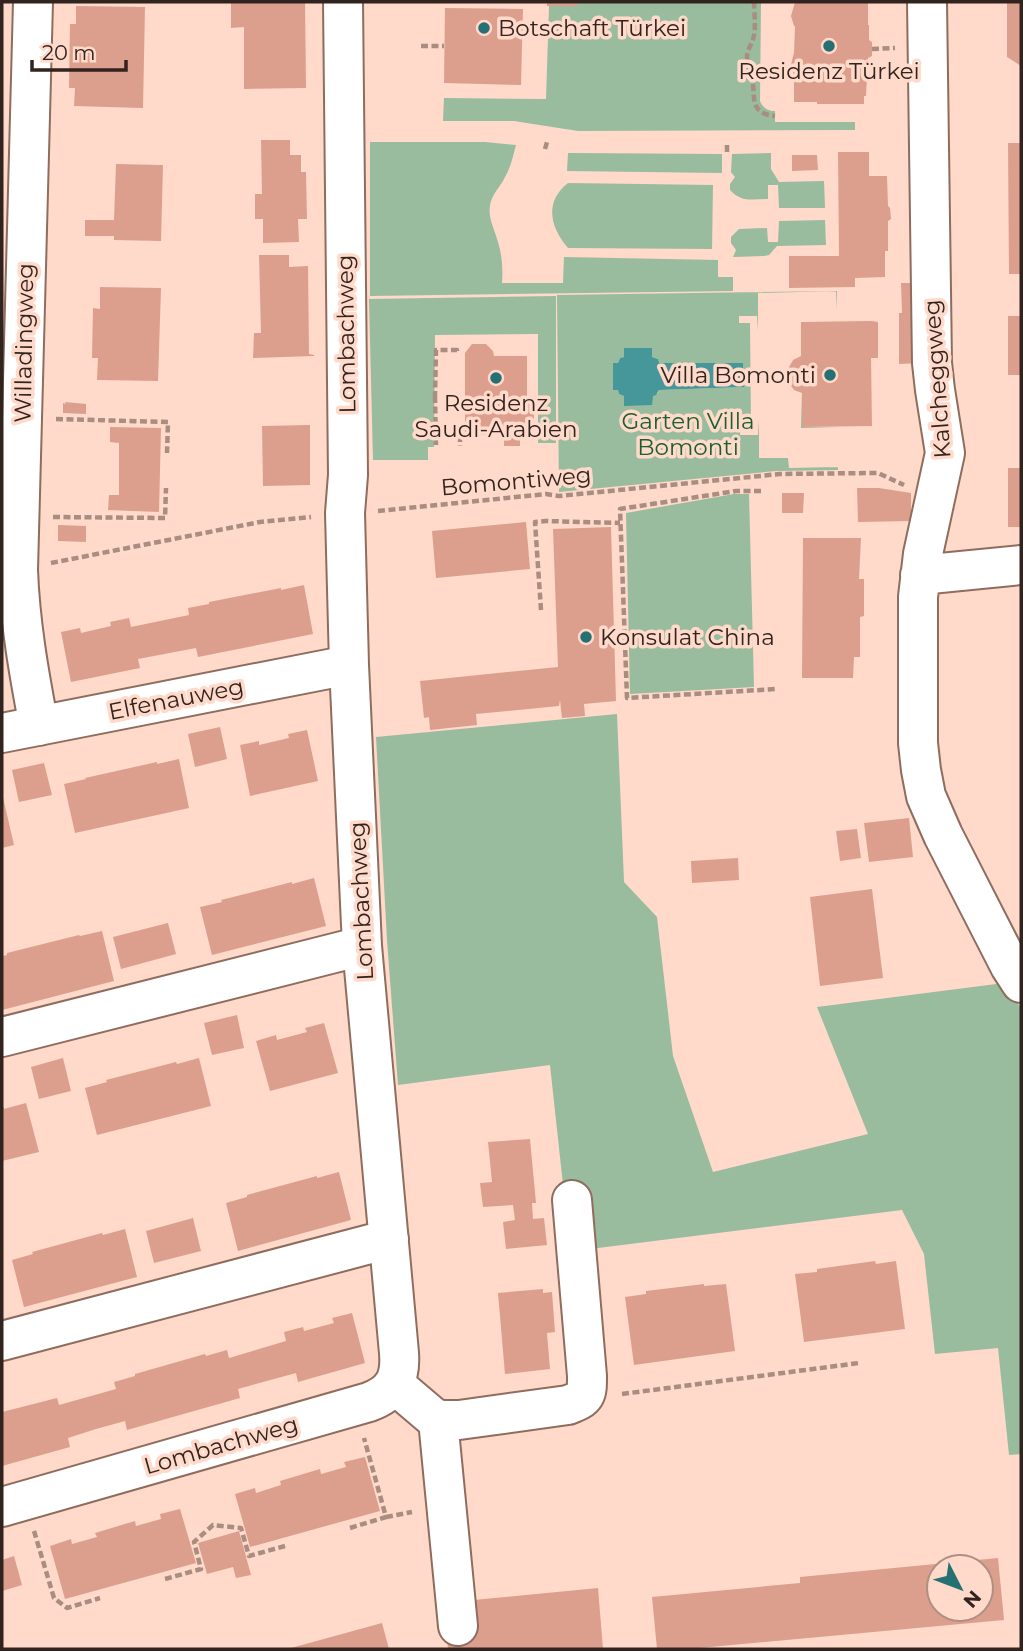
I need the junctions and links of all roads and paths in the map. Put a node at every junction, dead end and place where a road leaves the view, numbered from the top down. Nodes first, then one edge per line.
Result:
1 (33, 2) edge
2 (343, 2) edge
3 (754, 2) edge
4 (927, 2) edge
5 (421, 46) dead end
6 (444, 46) dead end
7 (883, 48) dead end
8 (872, 49) dead end
9 (775, 116) dead end
10 (547, 142) dead end
11 (727, 145) dead end
12 (545, 149) dead end
13 (727, 154) dead end
14 (457, 353) dead end
15 (52, 419) dead end
16 (460, 435) dead end
17 (460, 446) dead end
18 (436, 447) dead end
19 (167, 453) dead end
20 (166, 488) dead end
21 (761, 491) dead end
22 (935, 498) junction
23 (403, 509) junction
24 (345, 513) junction
25 (403, 515) dead end
26 (50, 517) dead end
27 (620, 523) junction
28 (1021, 565) edge
29 (18, 570) junction
30 (920, 575) junction
31 (541, 610) dead end
32 (349, 665) junction
33 (776, 689) dead end
34 (39, 726) junction
35 (2, 733) edge
36 (362, 946) junction
37 (1021, 983) edge
38 (2, 1037) edge
39 (572, 1200) dead end
40 (389, 1239) junction
41 (2, 1341) edge
42 (859, 1363) dead end
43 (394, 1384) junction
44 (586, 1393) junction
45 (355, 1406) junction
46 (438, 1420) junction
47 (14, 1504) edge
48 (423, 1509) dead end
49 (386, 1517) junction
50 (349, 1528) dead end
51 (285, 1546) dead end
52 (165, 1579) dead end
53 (100, 1598) dead end
54 (458, 1626) dead end

1 - 29 street, Willadingweg
2 - 24 street, Lombachweg
3 - 9 path
4 - 22 street, Kalcheggweg
5 - 6 path
7 - 8 path
10 - 12 path
11 - 13 path
14 - 18 path
15 - 19 path
16 - 17 path
20 - 26 path
21 - 27 path
22 - 23 path, Bomontiweg
22 - 30 street, Kalcheggweg
23 - 24 path, Bomontiweg
23 - 25 path
24 - 29 path, Bomontiweg
24 - 32 street, Lombachweg
27 - 31 path
27 - 33 path
28 - 30 street
29 - 34 street, Willadingweg
30 - 37 street, Kalcheggweg
32 - 34 street, Elfenauweg
32 - 36 street, Lombachweg
34 - 35 street, Elfenauweg
36 - 38 street
36 - 40 street, Lombachweg
39 - 44 street
40 - 41 street
40 - 43 street, Lombachweg
42 - 44 path
43 - 45 street, Lombachweg
43 - 46 street
44 - 46 street
45 - 47 street, Lombachweg
45 - 49 path
46 - 54 street
47 - 53 path
48 - 49 path
49 - 50 path
51 - 52 path

